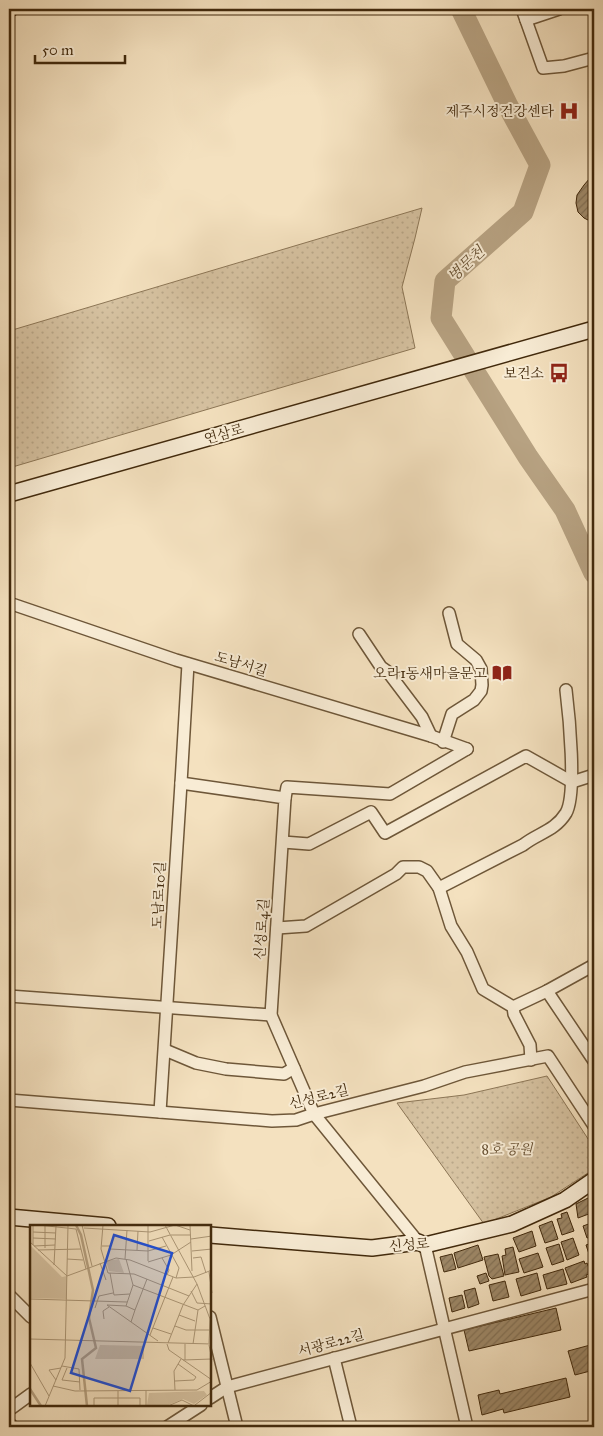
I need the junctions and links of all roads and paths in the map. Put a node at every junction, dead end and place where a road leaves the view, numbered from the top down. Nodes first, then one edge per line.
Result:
1 (560, 9) edge
2 (524, 14) edge
3 (594, 58) edge
4 (594, 329) edge
5 (9, 494) edge
6 (9, 603) edge
7 (449, 613) dead end
8 (359, 634) dead end
9 (188, 664) junction
10 (566, 690) dead end
11 (430, 736) junction
12 (443, 742) junction
13 (594, 775) edge
14 (572, 782) junction
15 (181, 783) junction
16 (285, 798) junction
17 (283, 842) junction
18 (439, 888) junction
19 (277, 928) junction
20 (594, 965) edge
21 (547, 991) junction
22 (9, 996) edge
23 (513, 1007) junction
24 (167, 1008) junction
25 (271, 1015) junction
26 (165, 1050) junction
27 (531, 1060) junction
28 (594, 1061) edge
29 (294, 1068) junction
30 (9, 1100) edge
31 (160, 1112) junction
32 (314, 1114) junction
33 (594, 1126) edge
34 (594, 1180) edge
35 (9, 1217) edge
36 (46, 1223) edge
37 (87, 1225) edge
38 (211, 1235) edge
39 (421, 1244) junction
40 (594, 1289) edge
41 (9, 1295) edge
42 (30, 1316) edge
43 (211, 1321) edge
44 (443, 1328) junction
45 (334, 1358) junction
46 (227, 1387) junction
47 (30, 1395) edge
48 (211, 1397) edge
49 (198, 1406) edge
50 (9, 1410) edge
51 (9, 1423) edge
52 (13, 1427) edge
53 (167, 1427) edge
54 (237, 1427) edge
55 (351, 1427) edge
56 (467, 1427) edge

1 - 2 street
2 - 3 street
4 - 5 main road, 연삼로
6 - 9 street, 도남서길
7 - 12 street
8 - 11 street
9 - 11 street, 도남서길
9 - 15 street
10 - 14 street
11 - 12 street, 도남서길
12 - 16 street, 도남서길
13 - 14 street
14 - 17 street
14 - 18 street
15 - 16 street
15 - 24 street, 도남로10길
16 - 17 street, 신성로4길
17 - 19 street, 신성로4길
18 - 19 street
18 - 23 street
19 - 25 street, 신성로4길
20 - 21 street
21 - 23 street
21 - 28 street
22 - 24 street
23 - 27 street
24 - 25 street
24 - 26 street, 도남로10길
25 - 29 street, 신성로4길
26 - 29 street
26 - 31 street, 도남로10길
27 - 32 street, 신성로2길
27 - 33 street, 신성로2길
29 - 32 street, 신성로4길
30 - 31 street, 신성로2길
31 - 32 street, 신성로2길
32 - 39 street, 신성로4길
34 - 39 main road, 신성로
35 - 36 main road
36 - 37 main road
38 - 39 main road, 신성로
39 - 44 street
40 - 44 street, 서광로22길
41 - 42 street
43 - 46 street
44 - 45 street, 서광로22길
44 - 56 street
45 - 46 street, 서광로22길
45 - 55 street
46 - 48 street, 서광로22길
46 - 54 street
47 - 50 street
49 - 53 street
51 - 52 street

